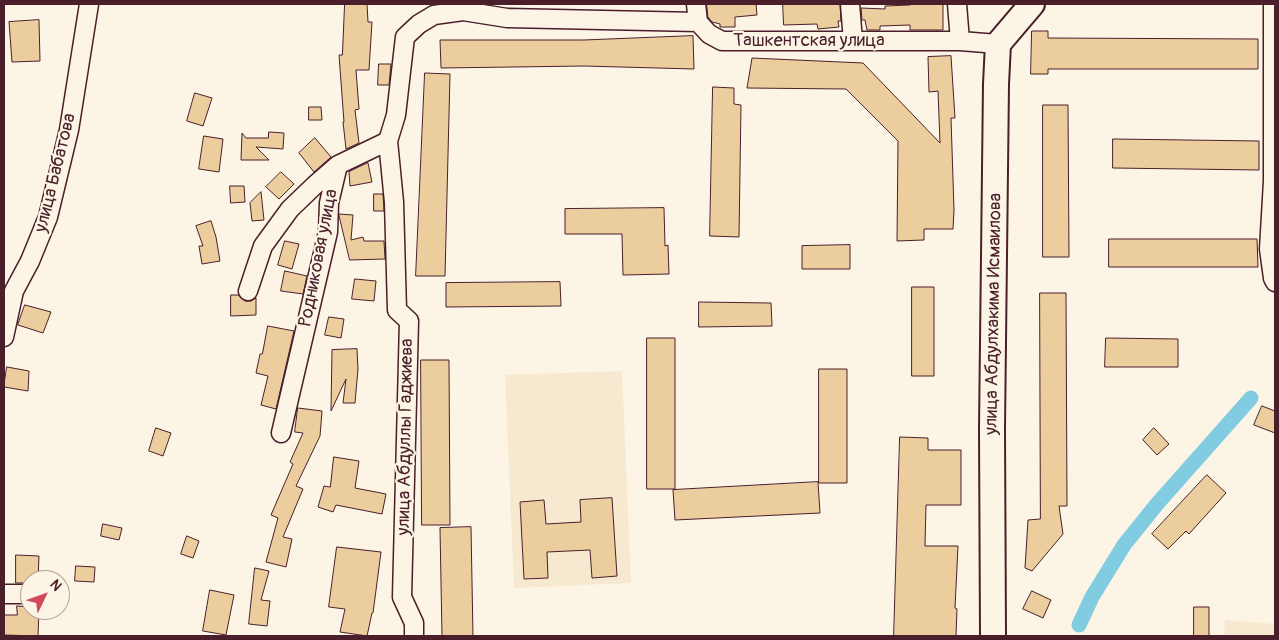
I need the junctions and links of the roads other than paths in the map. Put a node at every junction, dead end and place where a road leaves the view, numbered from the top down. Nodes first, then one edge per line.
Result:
1 (89, 4) edge
2 (696, 4) edge
3 (850, 4) edge
4 (957, 4) edge
5 (1032, 4) edge
6 (1273, 4) edge
7 (507, 11) edge
8 (698, 22) junction
9 (853, 41) junction
10 (960, 41) junction
11 (998, 44) junction
12 (388, 141) junction
13 (338, 166) junction
14 (1275, 282) edge
15 (248, 291) dead end
16 (9, 298) edge
17 (4, 337) edge
18 (281, 434) dead end
19 (4, 594) edge
20 (20, 594) edge
21 (414, 636) edge
22 (993, 636) edge

1 - 16 street, улица Бабатова
2 - 8 street
3 - 9 street
4 - 10 street
5 - 11 main road
6 - 14 street
7 - 8 street
7 - 12 street, улица Абдуллы Гаджиева
8 - 9 street, Ташкентская улица
9 - 10 street, Ташкентская улица
10 - 11 street, Ташкентская улица
11 - 22 main road, улица Абдулхакима Исмаилова
12 - 13 street, Родниковая улица
12 - 21 street, улица Абдуллы Гаджиева
13 - 15 street
13 - 18 street, Родниковая улица
16 - 17 street, улица Бабатова
19 - 20 street

